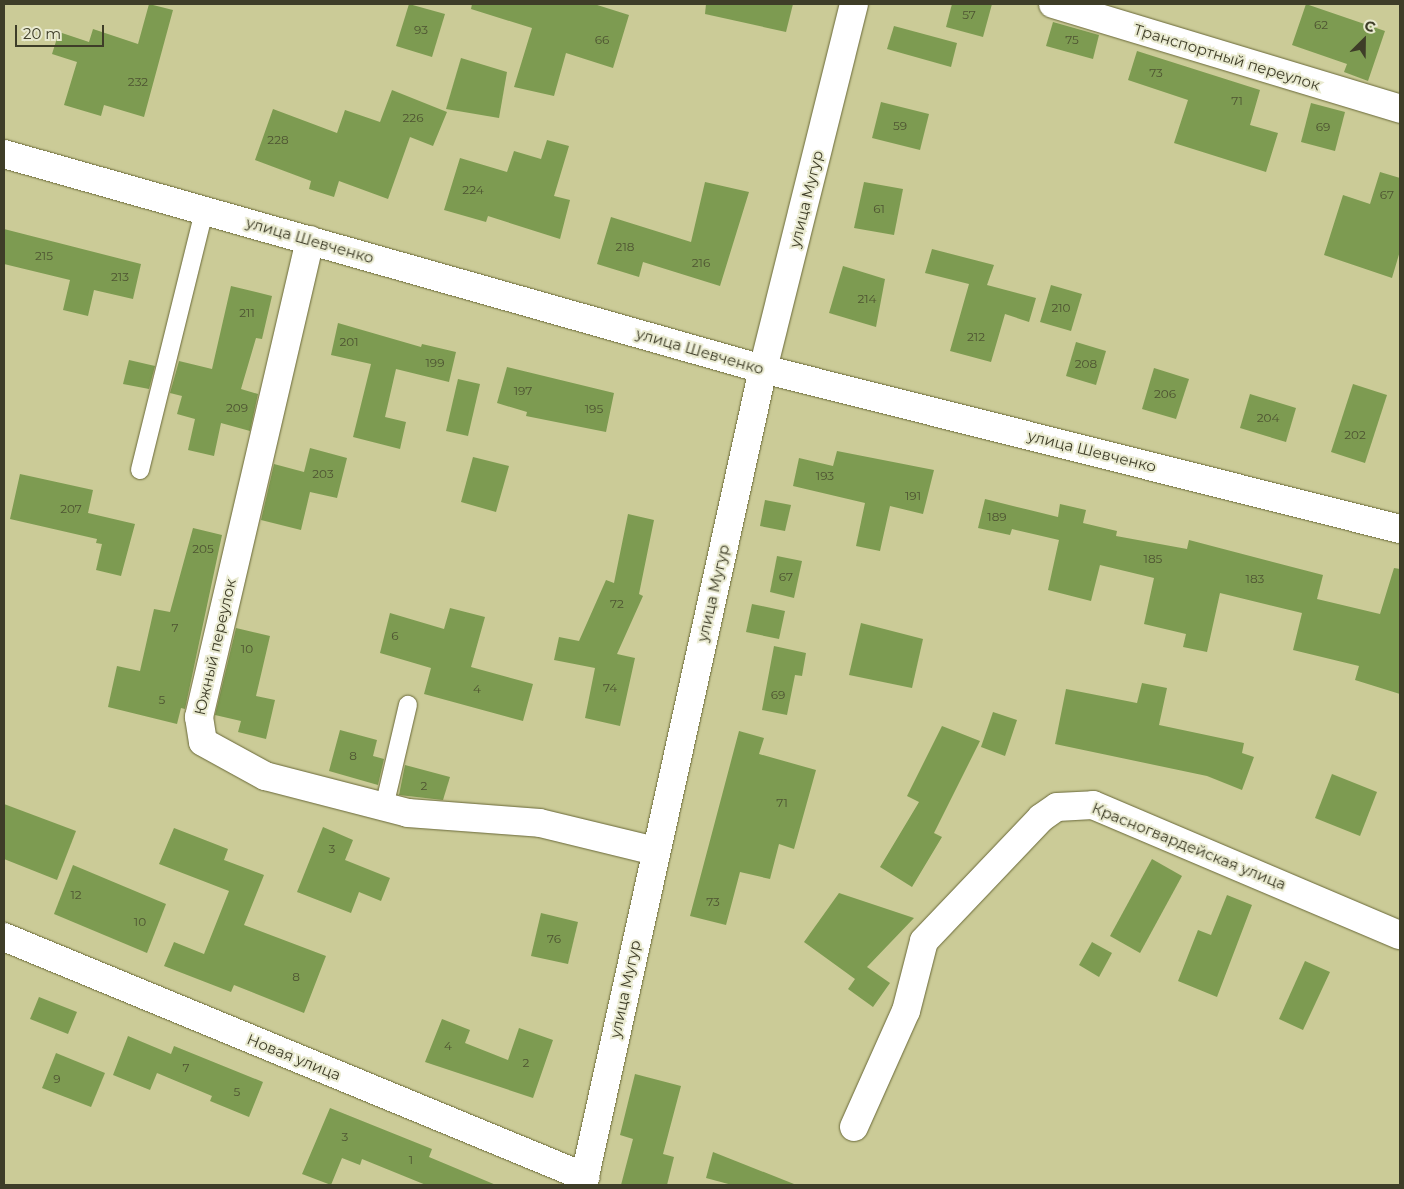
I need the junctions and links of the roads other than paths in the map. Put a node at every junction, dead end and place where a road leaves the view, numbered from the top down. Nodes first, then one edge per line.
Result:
1 (854, 4) edge
2 (1053, 4) edge
3 (1400, 109) edge
4 (4, 154) edge
5 (204, 210) junction
6 (310, 240) junction
7 (763, 369) junction
8 (140, 470) dead end
9 (1400, 529) edge
10 (408, 705) dead end
11 (384, 807) junction
12 (654, 851) junction
13 (1400, 936) edge
14 (4, 937) edge
15 (854, 1127) dead end
16 (584, 1181) edge

1 - 7 street, улица Мугур
2 - 3 street, Транспортный переулок
4 - 5 street, улица Шевченко
5 - 6 street, улица Шевченко
5 - 8 lane
6 - 7 street, улица Шевченко
6 - 11 street, Южный переулок
7 - 9 street, улица Шевченко
7 - 12 street, улица Мугур
10 - 11 lane
11 - 12 street, Южный переулок
12 - 16 street, улица Мугур
13 - 15 street, Красногвардейская улица
14 - 16 street, Новая улица

